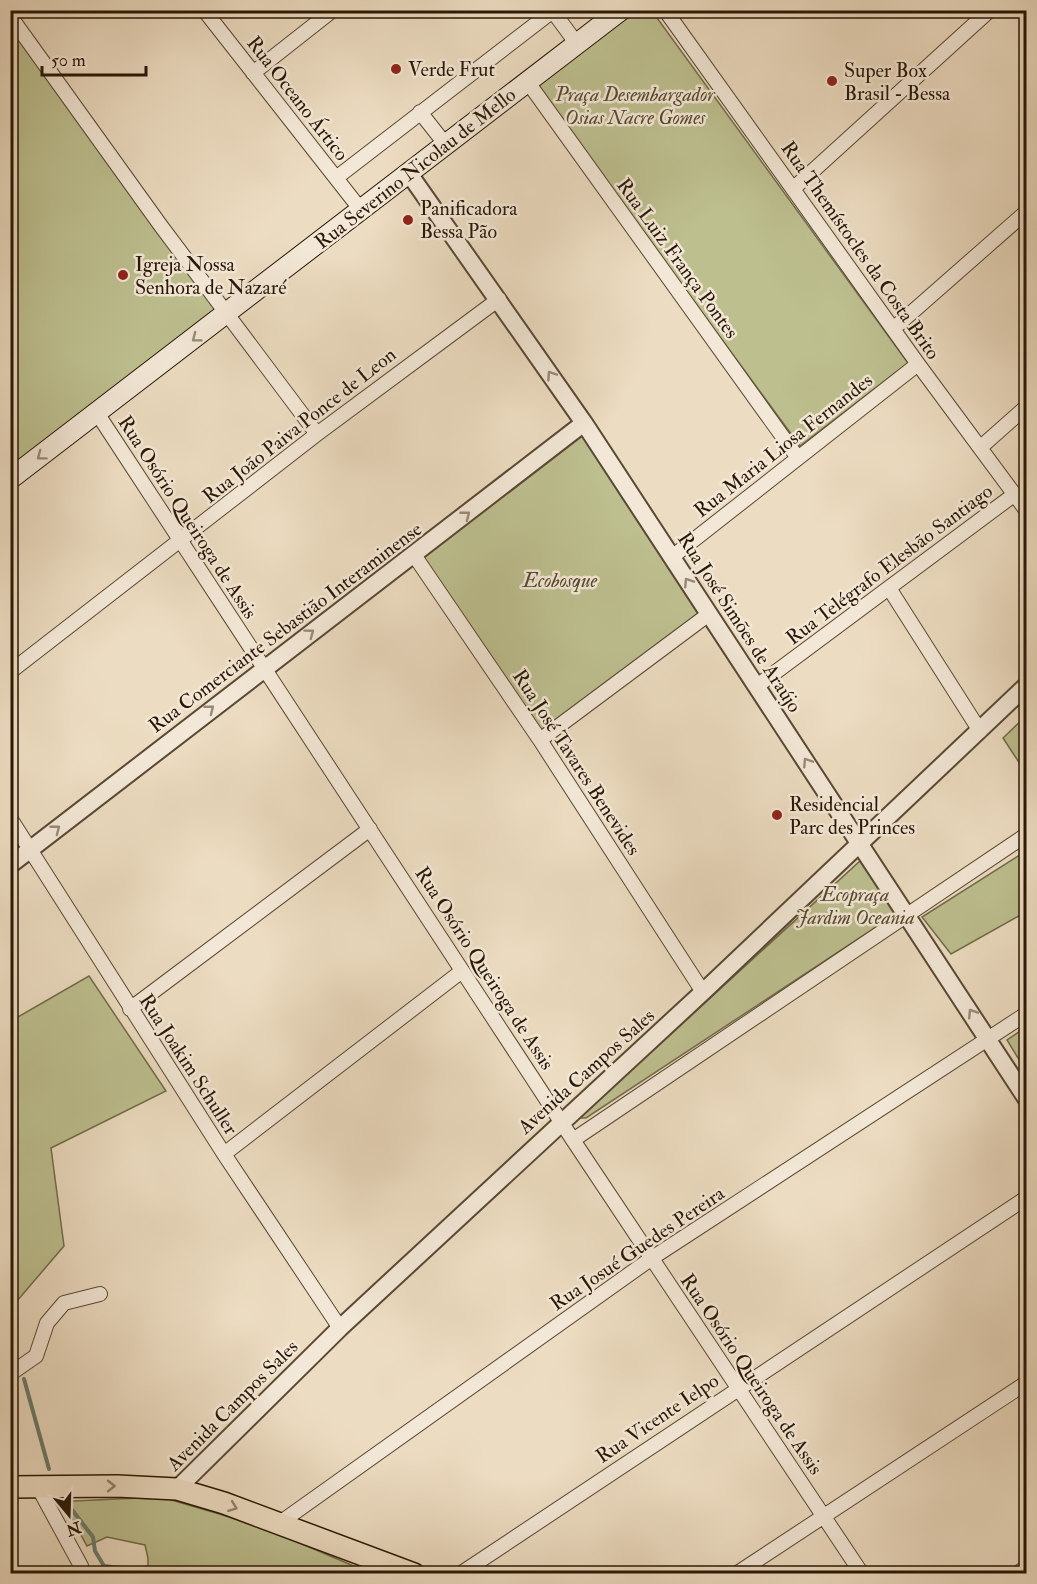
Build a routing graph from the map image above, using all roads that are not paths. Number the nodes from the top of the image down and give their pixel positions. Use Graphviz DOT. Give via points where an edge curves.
graph roads {
  1 [pos="204,10"];
  2 [pos="333,10"];
  3 [pos="621,10"];
  4 [pos="665,10"];
  5 [pos="990,10"];
  6 [pos="553,11"];
  7 [pos="10,16"];
  8 [pos="577,44"];
  9 [pos="253,73"];
  10 [pos="527,81"];
  11 [pos="420,112"];
  12 [pos="446,145"];
  13 [pos="410,175"];
  14 [pos="336,178"];
  15 [pos="794,188"];
  16 [pos="361,210"];
  17 [pos="1026,212"];
  18 [pos="499,299"];
  19 [pos="227,314"];
  20 [pos="893,329"];
  21 [pos="918,364"];
  22 [pos="1026,406"];
  23 [pos="97,413"];
  24 [pos="584,423"];
  25 [pos="317,434"];
  26 [pos="981,447"];
  27 [pos="798,458"];
  28 [pos="10,479"];
  29 [pos="1015,494"];
  30 [pos="1026,510"];
  31 [pos="182,541"];
  32 [pos="414,555"];
  33 [pos="672,557"];
  34 [pos="889,588"];
  35 [pos="709,614"];
  36 [pos="263,668"];
  37 [pos="10,672"];
  38 [pos="757,686"];
  39 [pos="1026,686"];
  40 [pos="980,731"];
  41 [pos="540,740"];
  42 [pos="10,818"];
  43 [pos="370,829"];
  44 [pos="1026,835"];
  45 [pos="861,844"];
  46 [pos="30,849"];
  47 [pos="10,865"];
  48 [pos="908,915"];
  49 [pos="462,971"];
  50 [pos="703,992"];
  51 [pos="130,1009"];
  52 [pos="1026,1014"];
  53 [pos="989,1039"];
  54 [pos="1026,1098"];
  55 [pos="561,1121"];
  56 [pos="573,1140"];
  57 [pos="224,1154"];
  58 [pos="1026,1198"];
  59 [pos="652,1258"];
  60 [pos="100,1294"];
  61 [pos="339,1328"];
  62 [pos="10,1374"];
  63 [pos="1026,1383"];
  64 [pos="738,1388"];
  65 [pos="10,1487"];
  66 [pos="38,1487"];
  67 [pos="177,1489"];
  68 [pos="824,1516"];
  69 [pos="278,1525"];
  70 [pos="1026,1567"];
  71 [pos="79,1574"];
  72 [pos="414,1574"];
  73 [pos="460,1574"];
  74 [pos="736,1574"];
  75 [pos="862,1574"];
  76 [pos="1017,1574"];
  1 -- 9 [label="street, Rua Oceano Ártico"];
  2 -- 9 [label="street"];
  3 -- 8 [label="main road, Rua Severino Nicolau de Mello"];
  4 -- 15 [label="street, Rua Themístocles da Costa Brito"];
  5 -- 15 [label="street"];
  6 -- 8 [label="street"];
  6 -- 11 [label="street"];
  7 -- 19 [label="street"];
  8 -- 10 [label="main road, Rua Severino Nicolau de Mello"];
  9 -- 14 [label="street, Rua Oceano Ártico"];
  10 -- 12 [label="main road, Rua Severino Nicolau de Mello"];
  10 -- 27 [label="street, Rua Luiz França Pontes"];
  11 -- 12 [label="street"];
  11 -- 14 [label="street"];
  12 -- 13 [label="main road, Rua Severino Nicolau de Mello"];
  13 -- 16 [label="main road, Rua Severino Nicolau de Mello"];
  13 -- 18 [label="street, Rua José Simões de Araújo"];
  14 -- 16 [label="street, Rua Oceano Ártico"];
  15 -- 20 [label="street, Rua Themístocles da Costa Brito"];
  16 -- 19 [label="main road, Rua Severino Nicolau de Mello"];
  17 -- 20 [label="street"];
  24 -- 18 [label="street, Rua José Simões de Araújo, one-way"];
  18 -- 25 [label="street, Rua João Paiva Ponce de Leon"];
  19 -- 23 [label="main road, Rua Severino Nicolau de Mello, one-way"];
  19 -- 25 [label="street"];
  20 -- 21 [label="street, Rua Themístocles da Costa Brito"];
  21 -- 26 [label="street, Rua Themístocles da Costa Brito"];
  21 -- 27 [label="street, Rua Maria Liosa Fernandes"];
  22 -- 26 [label="street"];
  23 -- 28 [label="main road, Rua Severino Nicolau de Mello, one-way"];
  23 -- 31 [label="street, Rua Osório Queiroga de Assis"];
  32 -- 24 [label="street, Rua Comerciante Sebastião Interaminense, one-way"];
  24 -- 33 [label="street, Rua José Simões de Araújo"];
  25 -- 31 [label="street, Rua João Paiva Ponce de Leon"];
  26 -- 29 [label="street, Rua Themístocles da Costa Brito"];
  27 -- 33 [label="street, Rua Maria Liosa Fernandes"];
  29 -- 30 [label="street, Rua Themístocles da Costa Brito"];
  29 -- 34 [label="street, Rua Telégrafo Elesbão Santiago"];
  31 -- 36 [label="street, Rua Osório Queiroga de Assis"];
  31 -- 37 [label="street, Rua João Paiva Ponce de Leon"];
  36 -- 32 [label="street, Rua Comerciante Sebastião Interaminense, one-way"];
  32 -- 41 [label="street, Rua José Tavares Benevides"];
  35 -- 33 [label="street, Rua José Simões de Araújo, one-way"];
  34 -- 38 [label="street, Rua Telégrafo Elesbão Santiago"];
  34 -- 40 [label="street"];
  35 -- 38 [label="street, Rua José Simões de Araújo"];
  35 -- 41 [label="street"];
  36 -- 43 [label="street, Rua Osório Queiroga de Assis"];
  46 -- 36 [label="street, Rua Comerciante Sebastião Interaminense, one-way"];
  45 -- 38 [label="street, Rua José Simões de Araújo, one-way"];
  39 -- 40 [label="street, Avenida Campos Sales"];
  40 -- 45 [label="street, Avenida Campos Sales"];
  41 -- 50 [label="street, Rua José Tavares Benevides"];
  42 -- 46 [label="street, Rua Joakim Schuller"];
  43 -- 49 [label="street, Rua Osório Queiroga de Assis"];
  43 -- 51 [label="street"];
  44 -- 48 [label="street"];
  45 -- 48 [label="street, Rua José Simões de Araújo"];
  45 -- 50 [label="street, Avenida Campos Sales"];
  46 -- 47 [label="street, Rua Comerciante Sebastião Interaminense"];
  46 -- 51 [label="street, Rua Joakim Schuller"];
  53 -- 48 [label="street, Rua José Simões de Araújo, one-way"];
  48 -- 56 [label="street"];
  49 -- 55 [label="street, Rua Osório Queiroga de Assis"];
  49 -- 57 [label="street"];
  50 -- 55 [label="street, Avenida Campos Sales"];
  51 -- 57 [label="street, Rua Joakim Schuller"];
  52 -- 53 [label="street, Rua Josué Guedes Pereira"];
  53 -- 54 [label="street, Rua José Simões de Araújo"];
  53 -- 59 [label="street, Rua Josué Guedes Pereira"];
  55 -- 56 [label="street, Rua Osório Queiroga de Assis"];
  55 -- 61 [label="street, Avenida Campos Sales"];
  56 -- 59 [label="street, Rua Osório Queiroga de Assis"];
  57 -- 61 [label="street, Rua Joakim Schuller"];
  58 -- 64 [label="street, Rua Vicente Ielpo"];
  59 -- 64 [label="street, Rua Osório Queiroga de Assis"];
  59 -- 69 [label="street, Rua Josué Guedes Pereira"];
  60 -- 62 [label="street" via="64,1303 47,1323 36,1356"];
  61 -- 67 [label="street, Avenida Campos Sales"];
  63 -- 68 [label="street"];
  64 -- 68 [label="street, Rua Osório Queiroga de Assis"];
  64 -- 73 [label="street, Rua Vicente Ielpo"];
  65 -- 66 [label="main road"];
  66 -- 67 [label="main road, one-way"];
  66 -- 71 [label="street" via="81,1566"];
  67 -- 69 [label="main road, one-way"];
  68 -- 74 [label="street"];
  68 -- 75 [label="street, Rua Osório Queiroga de Assis"];
  69 -- 72 [label="main road"];
  70 -- 76 [label="street"];
}
